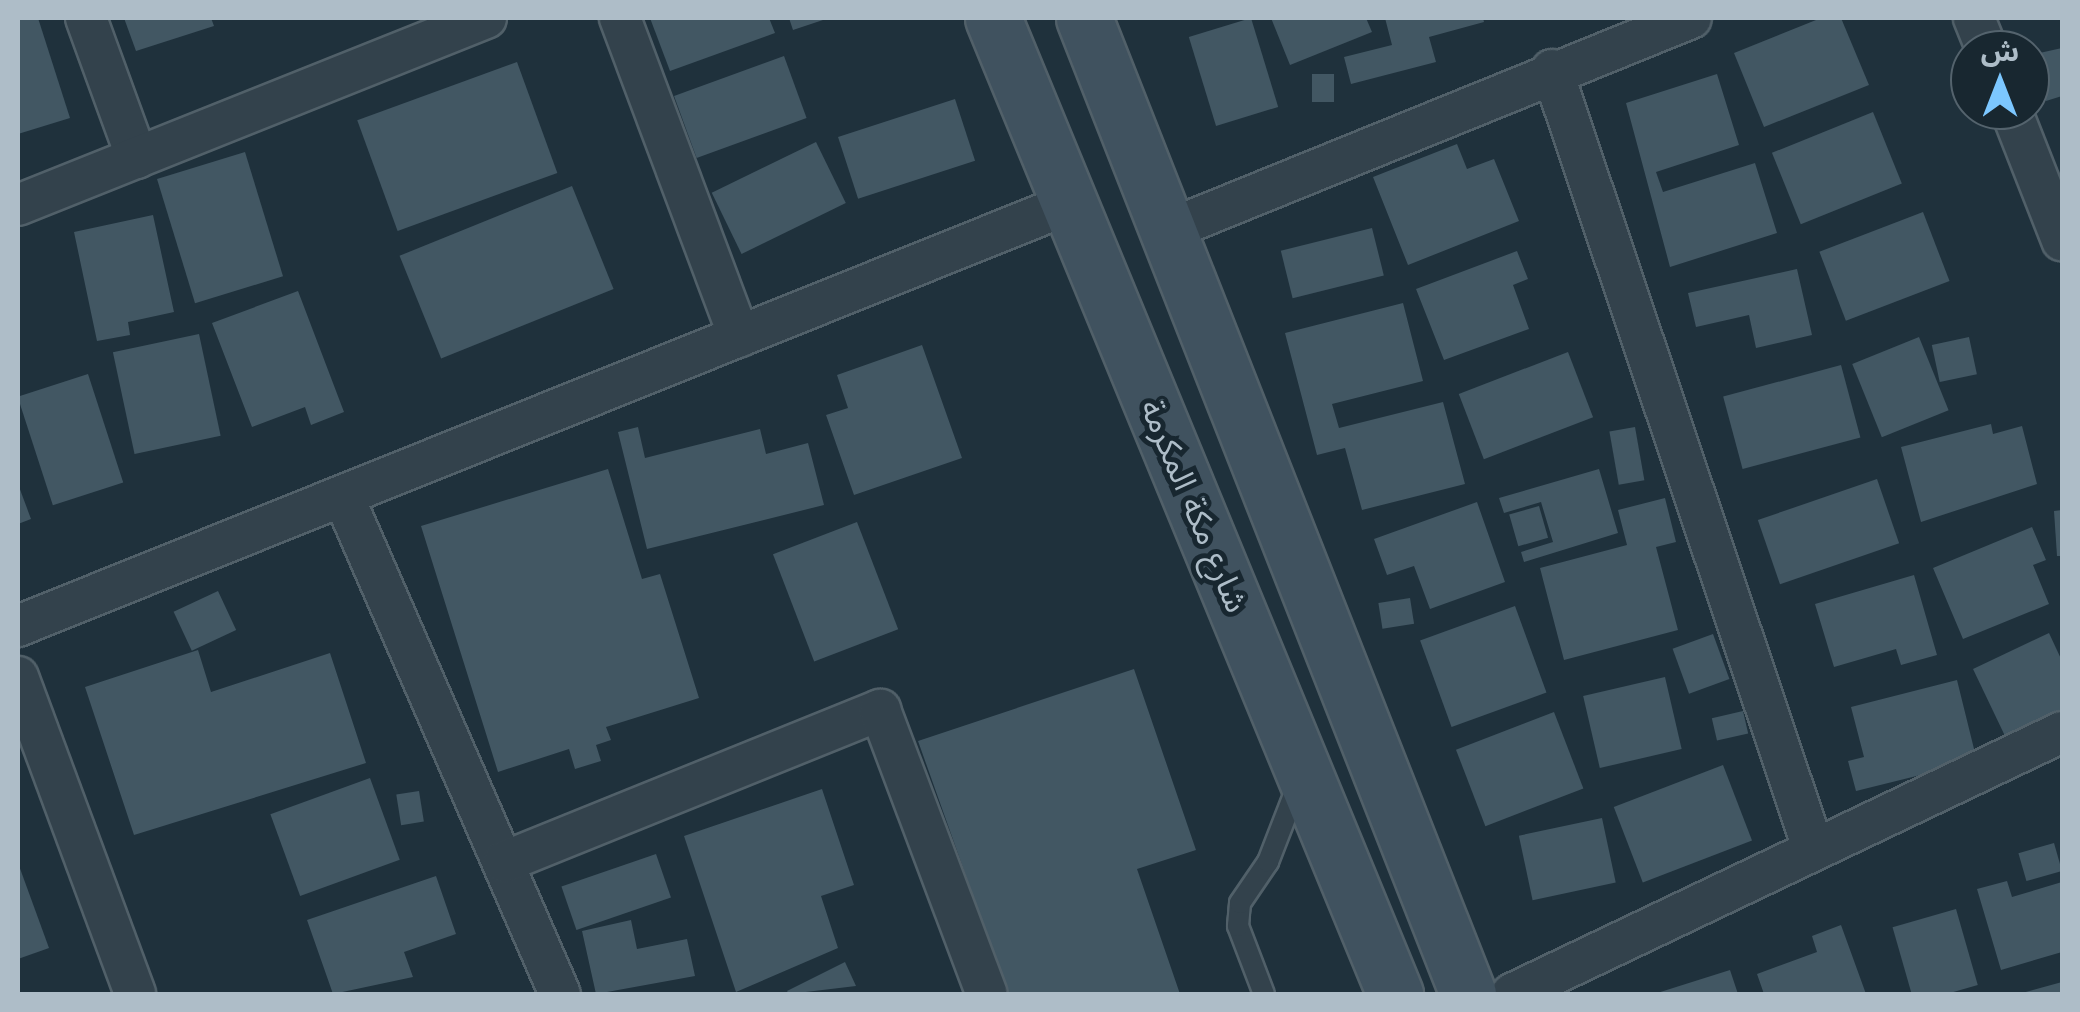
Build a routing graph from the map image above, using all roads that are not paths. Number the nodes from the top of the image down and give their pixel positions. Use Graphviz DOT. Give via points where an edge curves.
graph roads {
  1 [pos="86,18"];
  2 [pos="486,18"];
  3 [pos="620,18"];
  4 [pos="993,18"];
  5 [pos="1084,18"];
  6 [pos="1691,18"];
  7 [pos="1552,70"];
  8 [pos="2019,130"];
  9 [pos="137,158"];
  10 [pos="1066,204"];
  11 [pos="18,205"];
  12 [pos="1170,229"];
  13 [pos="2062,240"];
  14 [pos="739,336"];
  15 [pos="342,496"];
  16 [pos="18,626"];
  17 [pos="18,677"];
  18 [pos="2062,732"];
  19 [pos="1305,766"];
  20 [pos="1812,846"];
  21 [pos="504,862"];
  22 [pos="134,994"];
  23 [pos="560,994"];
  24 [pos="987,994"];
  25 [pos="1264,994"];
  26 [pos="1394,994"];
  27 [pos="1468,994"];
  28 [pos="1512,994"];
  1 -- 9 [label="street"];
  2 -- 9 [label="street"];
  3 -- 14 [label="street"];
  4 -- 10 [label="main road, شارع مكة المكرمة"];
  5 -- 12 [label="main road"];
  6 -- 7 [label="street"];
  7 -- 12 [label="street"];
  7 -- 20 [label="street"];
  8 -- 13 [label="street"];
  9 -- 11 [label="street"];
  10 -- 14 [label="street"];
  10 -- 19 [label="main road, شارع مكة المكرمة"];
  12 -- 27 [label="main road"];
  14 -- 15 [label="street"];
  15 -- 16 [label="street"];
  15 -- 21 [label="street"];
  17 -- 22 [label="street"];
  18 -- 20 [label="street"];
  19 -- 25 [label="lane" via="1268,862 1240,903 1238,926"];
  19 -- 26 [label="main road, شارع مكة المكرمة"];
  20 -- 28 [label="street"];
  21 -- 23 [label="street"];
  21 -- 24 [label="street" via="880,710"];
}
